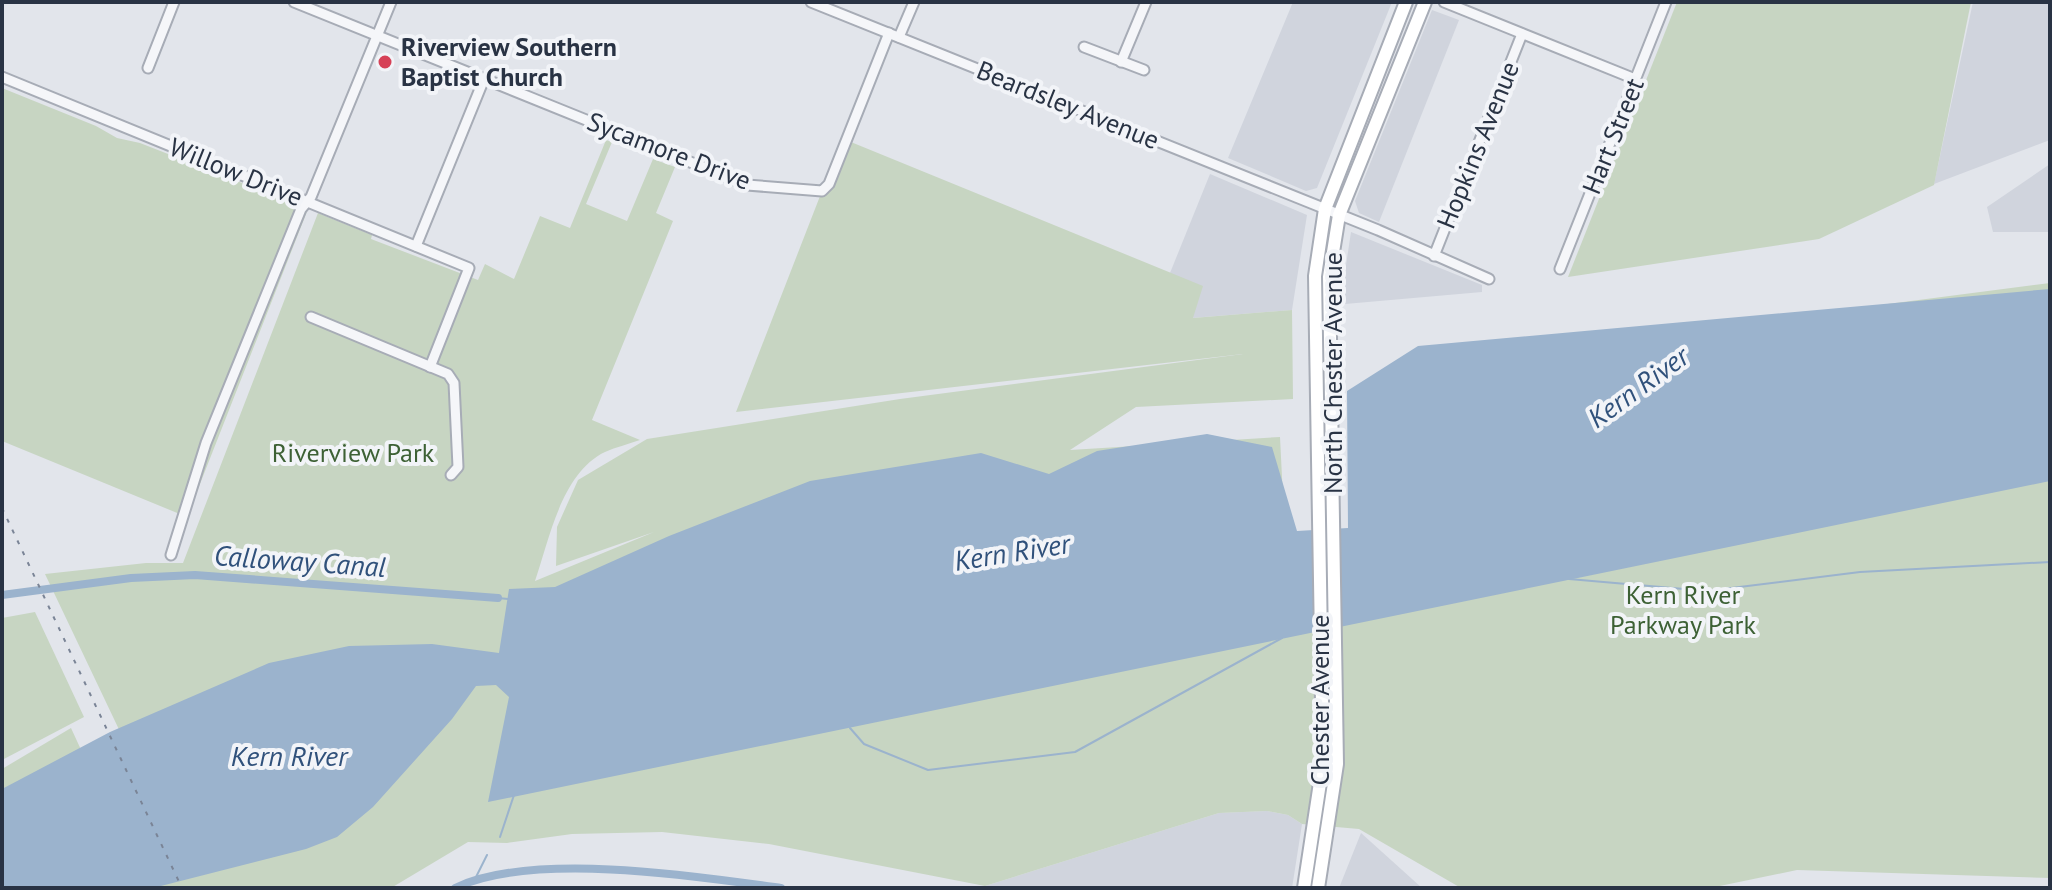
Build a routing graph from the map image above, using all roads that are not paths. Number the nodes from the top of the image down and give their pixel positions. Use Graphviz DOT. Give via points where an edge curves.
graph roads {
  1 [pos="174,2"];
  2 [pos="294,2"];
  3 [pos="391,2"];
  4 [pos="811,2"];
  5 [pos="914,2"];
  6 [pos="1146,2"];
  7 [pos="1406,2"];
  8 [pos="1414,2"];
  9 [pos="1425,2"];
  10 [pos="1444,2"];
  11 [pos="1666,2"];
  12 [pos="1413,33"];
  13 [pos="1522,34"];
  14 [pos="894,35"];
  15 [pos="378,36"];
  16 [pos="1084,47"];
  17 [pos="1121,62"];
  18 [pos="148,68"];
  19 [pos="1144,70"];
  20 [pos="2,77"];
  21 [pos="484,79"];
  22 [pos="1635,79"];
  23 [pos="307,202"];
  24 [pos="1325,209"];
  25 [pos="1339,215"];
  26 [pos="416,246"];
  27 [pos="1434,256"];
  28 [pos="1560,269"];
  29 [pos="1489,279"];
  30 [pos="311,317"];
  31 [pos="430,367"];
  32 [pos="451,475"];
  33 [pos="1318,512"];
  34 [pos="1333,522"];
  35 [pos="171,555"];
  36 [pos="1304,888"];
  37 [pos="1318,888"];
  1 -- 18 [label="street"];
  2 -- 15 [label="street, Sycamore Drive"];
  3 -- 15 [label="street"];
  4 -- 14 [label="street, Beardsley Avenue"];
  5 -- 14 [label="street"];
  6 -- 17 [label="street"];
  7 -- 24 [label="main road, North Chester Avenue"];
  8 -- 12 [label="main road"];
  9 -- 12 [label="main road, North Chester Avenue"];
  10 -- 13 [label="street"];
  11 -- 22 [label="street, Hart Street"];
  12 -- 25 [label="main road, North Chester Avenue"];
  13 -- 22 [label="street"];
  13 -- 27 [label="street, Hopkins Avenue"];
  14 -- 21 [label="street, Sycamore Drive" via="822,191 747,185"];
  14 -- 24 [label="street, Beardsley Avenue"];
  15 -- 21 [label="street, Sycamore Drive"];
  15 -- 23 [label="street"];
  16 -- 17 [label="street"];
  17 -- 19 [label="street"];
  20 -- 23 [label="street, Willow Drive"];
  21 -- 26 [label="street"];
  22 -- 28 [label="street, Hart Street"];
  23 -- 26 [label="street, Willow Drive"];
  23 -- 35 [label="street" via="206,443"];
  24 -- 25 [label="street, Beardsley Avenue"];
  24 -- 33 [label="main road, North Chester Avenue" via="1315,302"];
  25 -- 27 [label="street, Beardsley Avenue"];
  25 -- 34 [label="main road, North Chester Avenue" via="1329,277"];
  26 -- 31 [label="street, Willow Drive" via="469,268"];
  27 -- 29 [label="street, Beardsley Avenue"];
  30 -- 31 [label="street"];
  31 -- 32 [label="street" via="448,374 454,383 458,467"];
  33 -- 36 [label="main road, Chester Avenue" via="1321,789"];
  34 -- 37 [label="main road, Chester Avenue" via="1336,777"];
}
